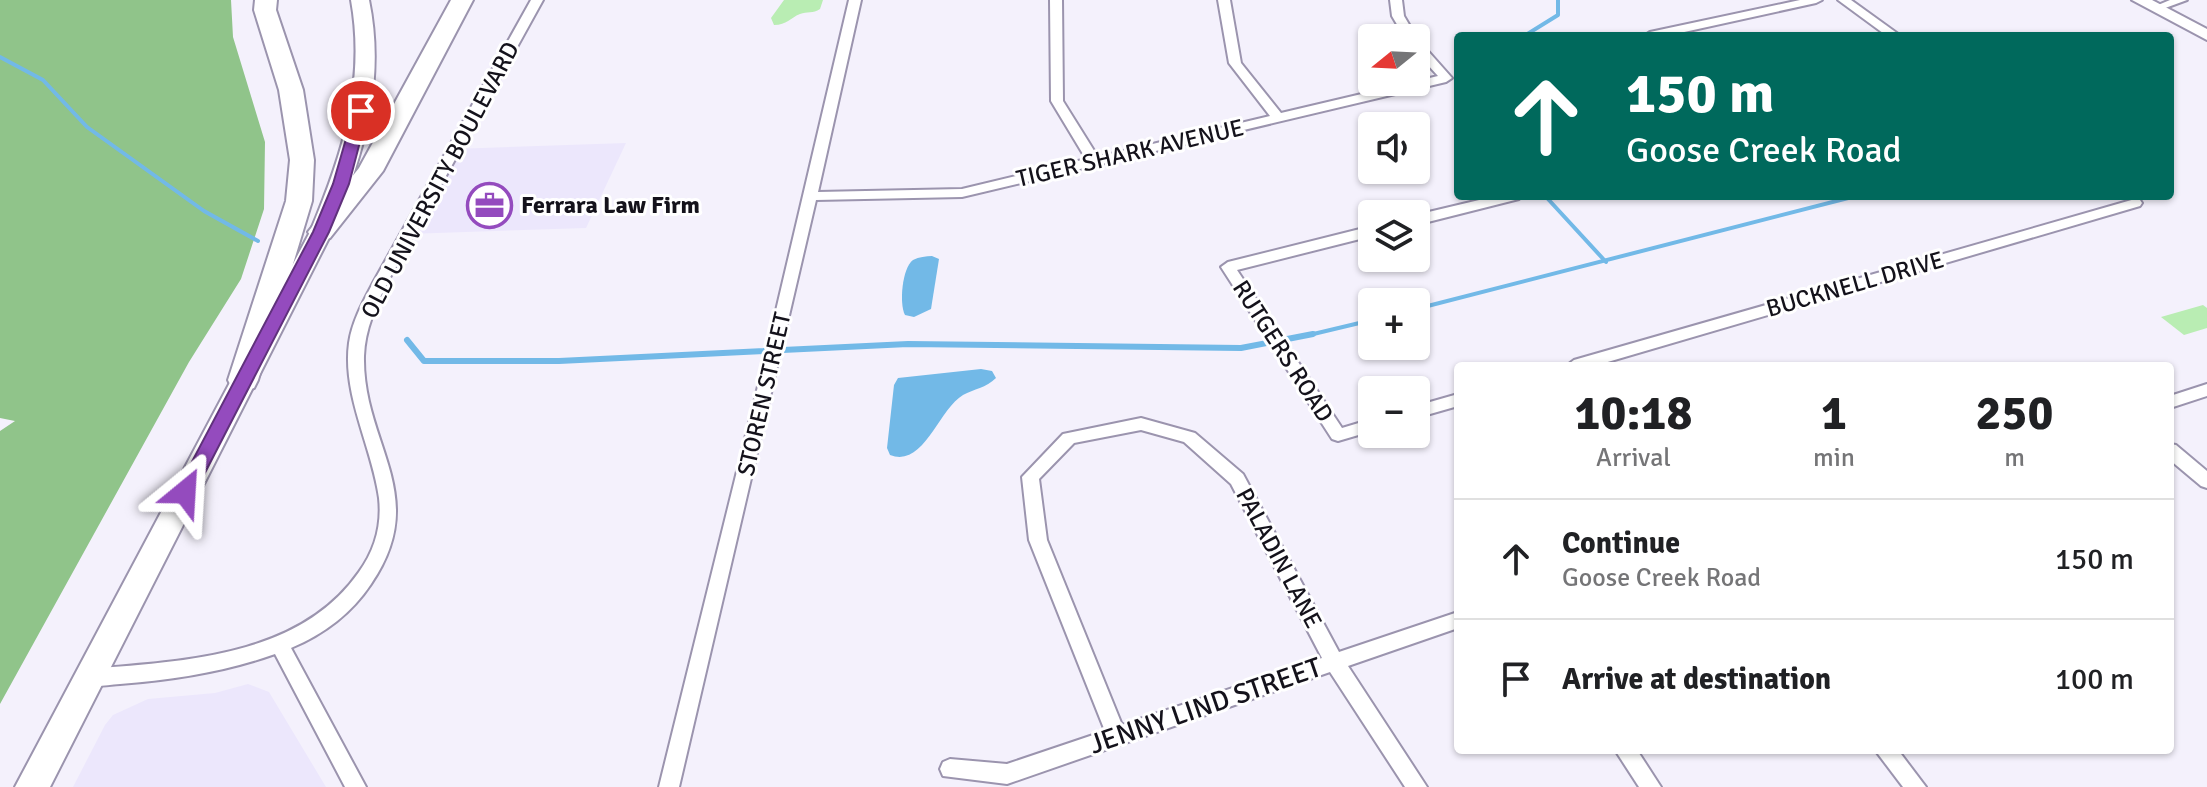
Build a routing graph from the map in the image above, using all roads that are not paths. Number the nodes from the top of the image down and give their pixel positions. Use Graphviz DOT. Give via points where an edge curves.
graph roads {
  1 [pos="266,0"];
  2 [pos="360,0"];
  3 [pos="462,0"];
  4 [pos="537,0"];
  5 [pos="855,0"];
  6 [pos="1056,0"];
  7 [pos="1224,0"];
  8 [pos="1396,0"];
  9 [pos="1816,0"];
  10 [pos="1844,0"];
  11 [pos="2140,0"];
  12 [pos="2181,0"];
  13 [pos="2157,8"];
  14 [pos="1403,24"];
  15 [pos="1668,32"];
  16 [pos="1889,32"];
  17 [pos="2207,35"];
  18 [pos="1430,60"];
  19 [pos="1430,82"];
  20 [pos="1370,96"];
  21 [pos="1278,118"];
  22 [pos="1093,160"];
  23 [pos="811,196"];
  24 [pos="1498,200"];
  25 [pos="2130,200"];
  26 [pos="1430,217"];
  27 [pos="321,232"];
  28 [pos="1358,234"];
  29 [pos="1587,362"];
  30 [pos="243,380"];
  31 [pos="2207,390"];
  32 [pos="1454,401"];
  33 [pos="2174,401"];
  34 [pos="1430,408"];
  35 [pos="1358,429"];
  36 [pos="2174,453"];
  37 [pos="2207,481"];
  38 [pos="1454,621"];
  39 [pos="279,644"];
  40 [pos="1334,662"];
  41 [pos="89,678"];
  42 [pos="1116,735"];
  43 [pos="1628,754"];
  44 [pos="1888,754"];
  45 [pos="950,769"];
  46 [pos="32,787"];
  47 [pos="356,787"];
  48 [pos="669,787"];
  49 [pos="1417,787"];
  50 [pos="1651,787"];
  51 [pos="1916,787"];
  1 -- 30 [label="highway" via="294,102 302,160 299,201"];
  2 -- 27 [label="main road" via="365,87 341,184"];
  3 -- 27 [label="highway" via="370,171"];
  4 -- 39 [label="street, OLD UNIVERSITY BOULEVARD" via="377,289 357,342 360,384 388,496 387,540 364,586 333,616"];
  5 -- 23 [label="street, STOREN STREET"];
  6 -- 22 [label="street" via="1057,101"];
  7 -- 21 [label="street" via="1235,63"];
  8 -- 14 [label="street"];
  9 -- 15 [label="street"];
  10 -- 16 [label="street"];
  11 -- 13 [label="street"];
  12 -- 13 [label="street"];
  13 -- 17 [label="street"];
  18 -- 19 [label="street, TIGER SHARK AVENUE" via="1446,78"];
  20 -- 21 [label="street, TIGER SHARK AVENUE"];
  21 -- 22 [label="street, TIGER SHARK AVENUE"];
  22 -- 23 [label="street, TIGER SHARK AVENUE" via="962,193"];
  23 -- 48 [label="street, STOREN STREET"];
  24 -- 26 [label="street"];
  25 -- 29 [label="street, BUCKNELL DRIVE"];
  27 -- 30 [label="main road"];
  28 -- 35 [label="street, RUTGERS ROAD" via="1228,267 1338,435"];
  30 -- 41 [label="main road"];
  31 -- 33 [label="street"];
  32 -- 34 [label="street"];
  36 -- 37 [label="street"];
  38 -- 40 [label="street, JENNY LIND STREET"];
  39 -- 41 [label="street, OLD UNIVERSITY BOULEVARD" via="181,671"];
  39 -- 47 [label="street"];
  40 -- 42 [label="street, JENNY LIND STREET"];
  40 -- 42 [label="street, PALADIN LANE" via="1237,479 1189,437 1141,424 1069,438 1030,477 1038,540"];
  40 -- 49 [label="street, PALADIN LANE"];
  41 -- 46 [label="main road"];
  42 -- 45 [label="street, JENNY LIND STREET" via="1007,774"];
  43 -- 50 [label="street"];
  44 -- 51 [label="street"];
}
